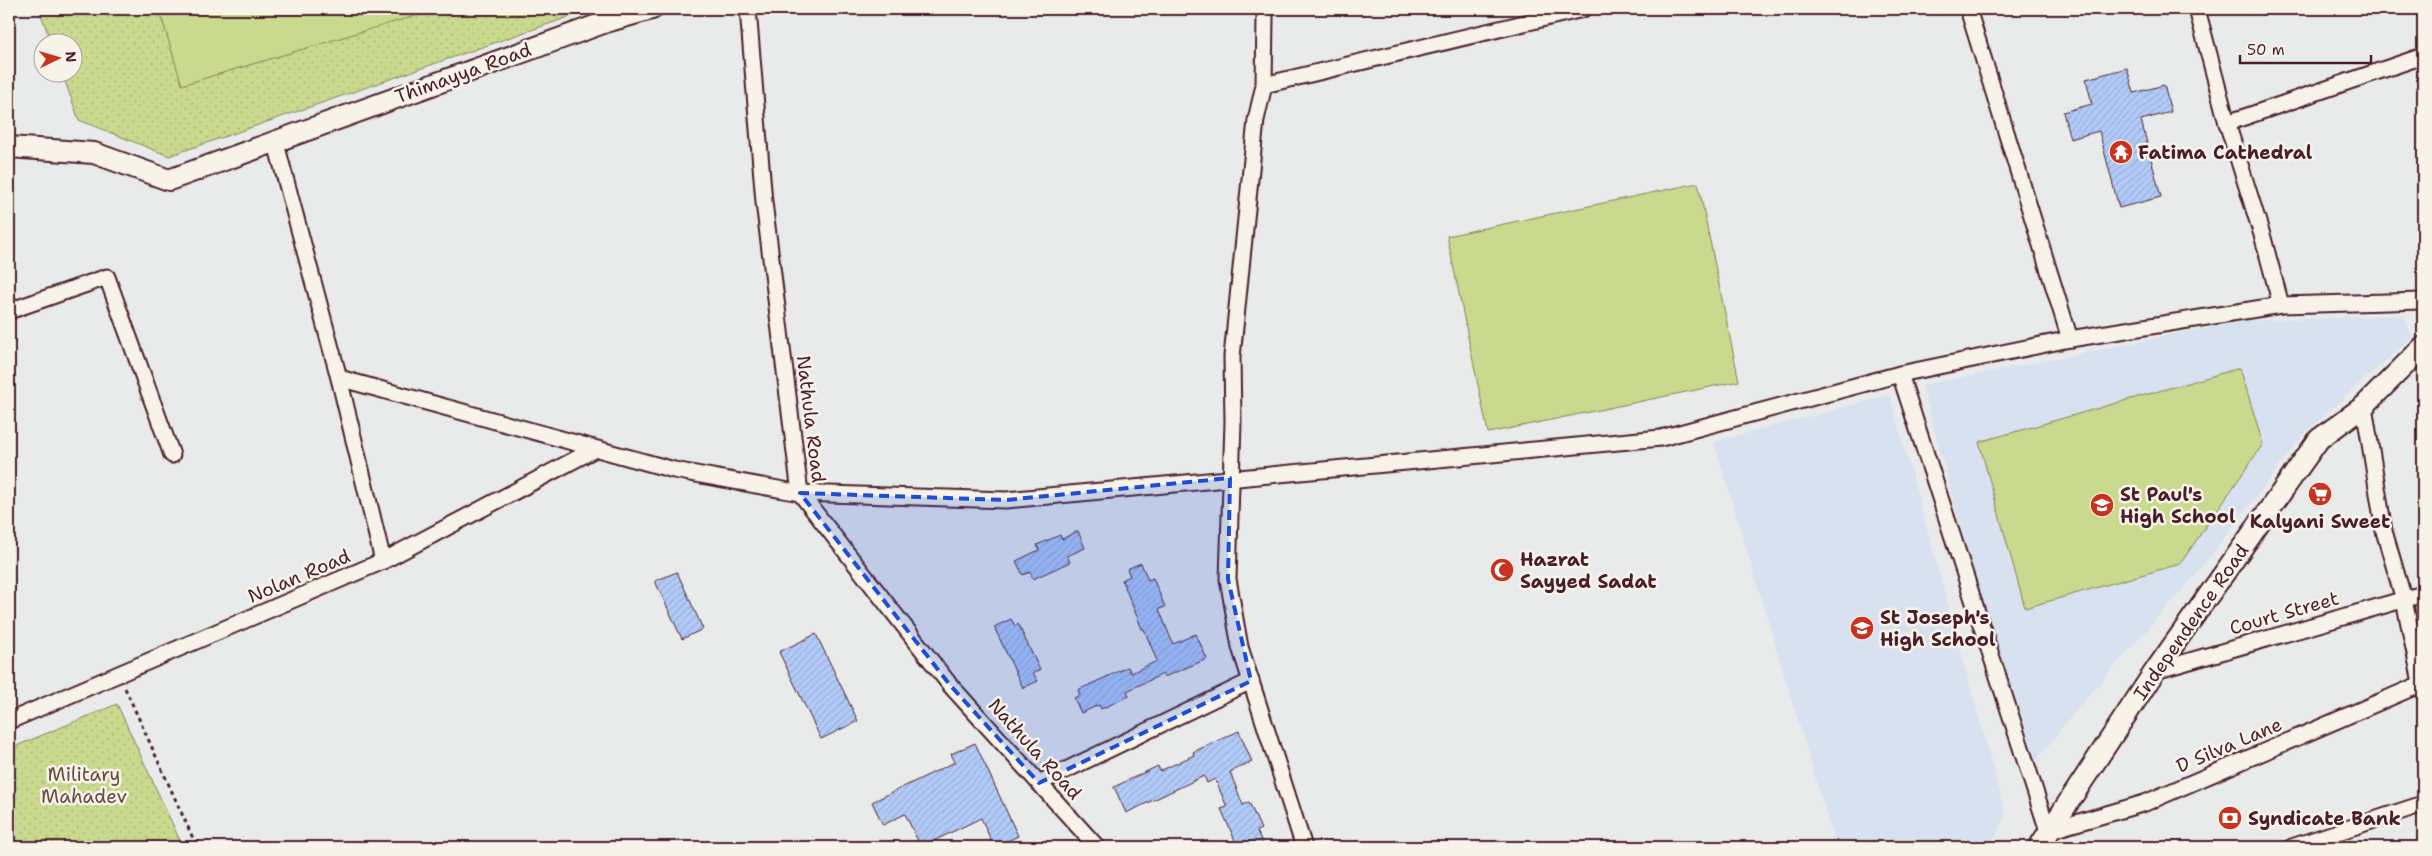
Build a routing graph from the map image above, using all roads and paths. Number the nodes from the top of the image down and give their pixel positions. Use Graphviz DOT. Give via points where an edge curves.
graph roads {
  1 [pos="652,9"];
  2 [pos="748,9"];
  3 [pos="1262,9"];
  4 [pos="1583,9"];
  5 [pos="1968,9"];
  6 [pos="2197,9"];
  7 [pos="604,16"];
  8 [pos="2423,56"];
  9 [pos="1264,85"];
  10 [pos="2227,123"];
  11 [pos="275,140"];
  12 [pos="9,147"];
  13 [pos="2423,301"];
  14 [pos="2281,304"];
  15 [pos="9,311"];
  16 [pos="2070,339"];
  17 [pos="2423,347"];
  18 [pos="1900,374"];
  19 [pos="339,378"];
  20 [pos="2364,406"];
  21 [pos="595,449"];
  22 [pos="172,455"];
  23 [pos="1230,478"];
  24 [pos="800,493"];
  25 [pos="383,561"];
  26 [pos="2423,594"];
  27 [pos="2404,600"];
  28 [pos="2155,671"];
  29 [pos="118,674"];
  30 [pos="1251,681"];
  31 [pos="2422,689"];
  32 [pos="9,721"];
  33 [pos="1039,783"];
  34 [pos="2423,804"];
  35 [pos="2044,839"];
  36 [pos="198,847"];
  37 [pos="1097,847"];
  38 [pos="1304,847"];
  39 [pos="2292,847"];
  1 -- 7 [label="street, Thimayya Road"];
  2 -- 24 [label="street, Nathula Road" via="764,202"];
  3 -- 9 [label="street"];
  4 -- 9 [label="street"];
  5 -- 16 [label="street"];
  6 -- 10 [label="street"];
  7 -- 11 [label="street, Thimayya Road"];
  8 -- 10 [label="street"];
  9 -- 23 [label="street" via="1256,120 1232,357"];
  10 -- 14 [label="street"];
  11 -- 12 [label="street, Thimayya Road" via="169,180 94,153"];
  11 -- 19 [label="street"];
  13 -- 14 [label="street"];
  14 -- 16 [label="street"];
  15 -- 22 [label="street" via="107,277"];
  16 -- 18 [label="street"];
  17 -- 20 [label="street, Independence Road"];
  18 -- 23 [label="street" via="1661,438"];
  18 -- 35 [label="street"];
  19 -- 21 [label="street"];
  19 -- 25 [label="street"];
  20 -- 27 [label="street" via="2384,531"];
  20 -- 28 [label="street, Independence Road" via="2319,440"];
  21 -- 24 [label="street" via="674,470"];
  21 -- 25 [label="street, Nolan Road"];
  23 -- 24 [label="street" via="1006,500"];
  23 -- 30 [label="street" via="1228,579 1240,647"];
  24 -- 33 [label="street, Nathula Road" via="950,685"];
  25 -- 29 [label="street, Nolan Road"];
  26 -- 27 [label="street, Court Street"];
  27 -- 28 [label="street, Court Street"];
  27 -- 31 [label="street"];
  28 -- 35 [label="street, Independence Road"];
  29 -- 32 [label="street, Nolan Road"];
  29 -- 36 [label="path"];
  30 -- 33 [label="street"];
  30 -- 38 [label="street"];
  31 -- 35 [label="street, D Silva Lane" via="2146,803"];
  33 -- 37 [label="street, Nathula Road"];
  34 -- 39 [label="street"];
}
